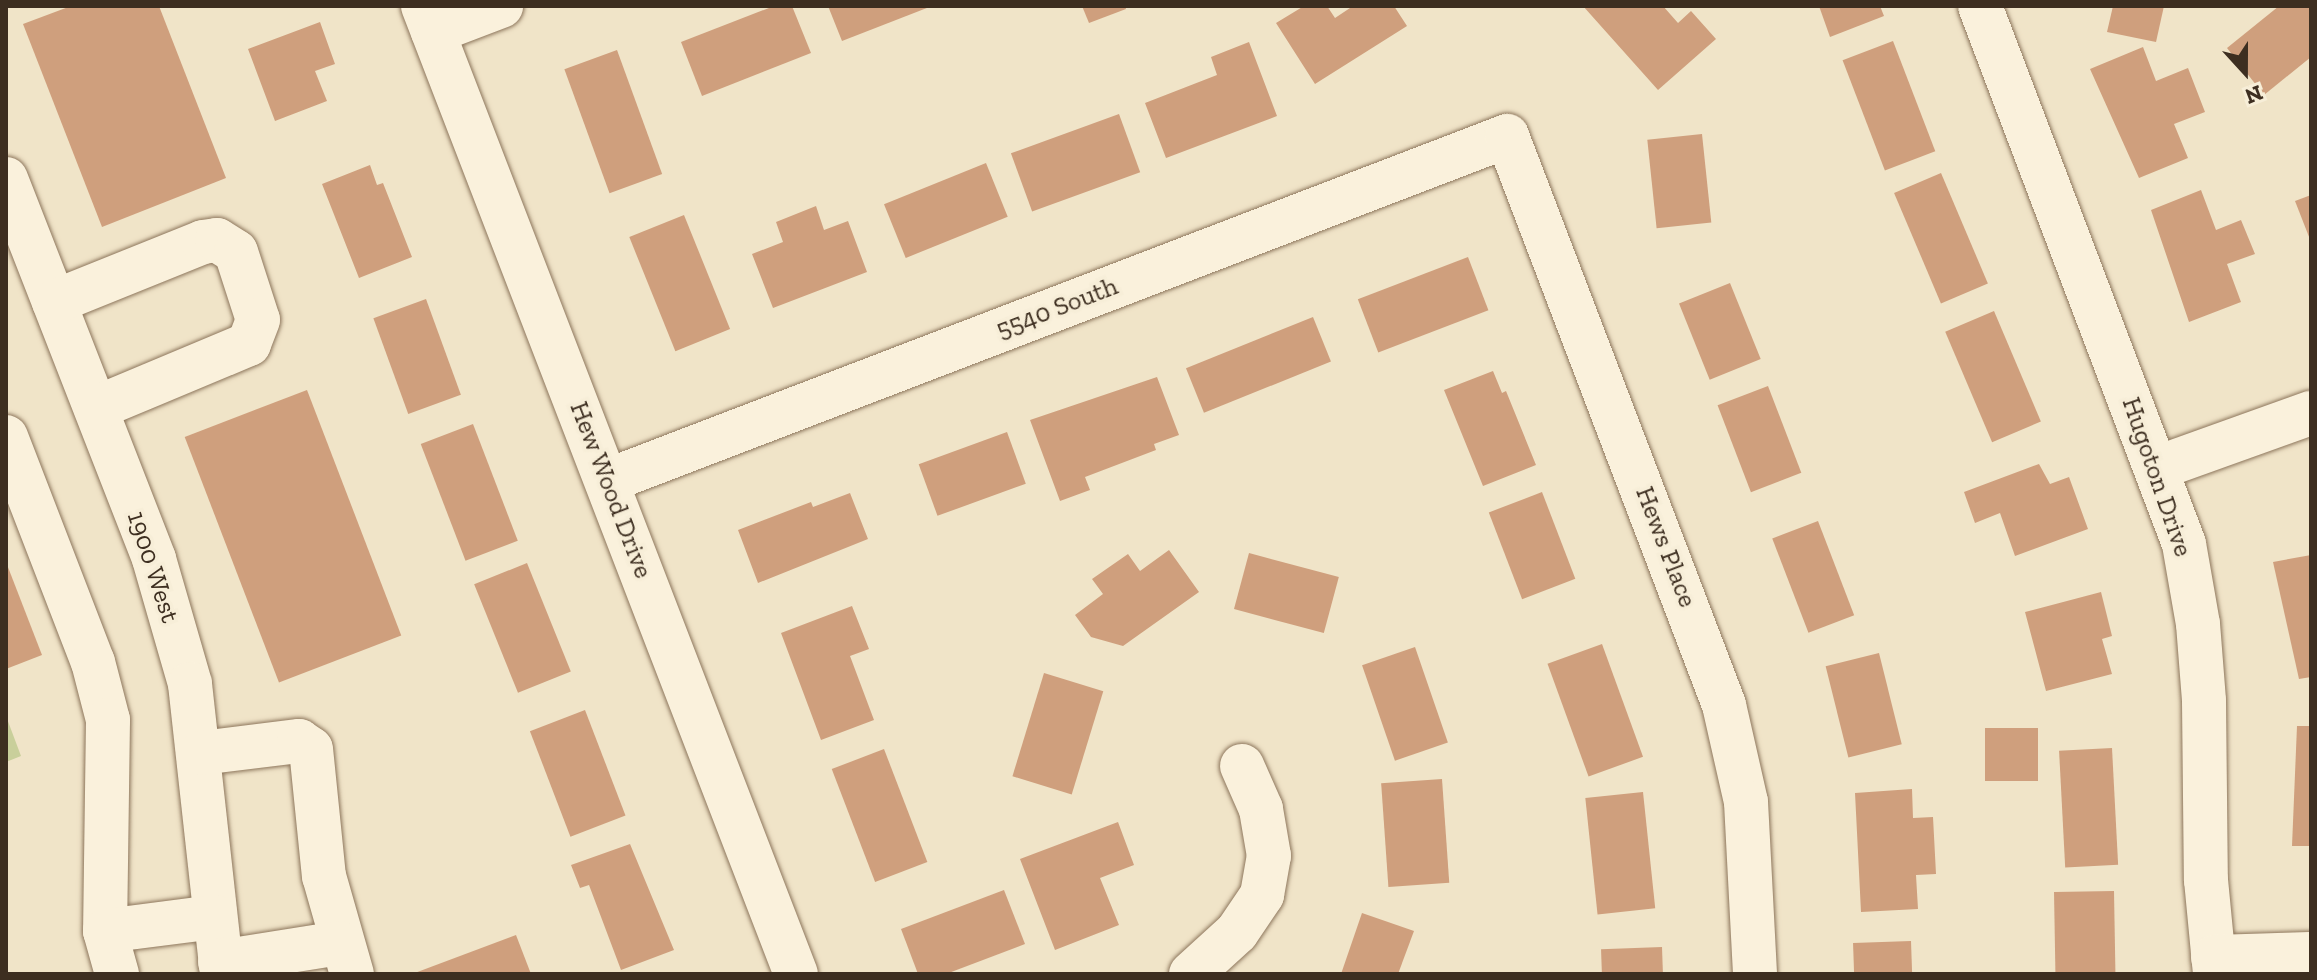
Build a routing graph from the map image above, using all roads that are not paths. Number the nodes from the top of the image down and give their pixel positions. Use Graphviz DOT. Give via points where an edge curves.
graph roads {
  1 [pos="501,6"];
  2 [pos="1980,6"];
  3 [pos="428,19"];
  4 [pos="1507,136"];
  5 [pos="6,179"];
  6 [pos="54,302"];
  7 [pos="96,408"];
  8 [pos="2311,413"];
  9 [pos="6,437"];
  10 [pos="2157,468"];
  11 [pos="607,481"];
  12 [pos="201,753"];
  13 [pos="1242,766"];
  14 [pos="215,917"];
  15 [pos="105,931"];
  16 [pos="2311,954"];
  17 [pos="346,958"];
  18 [pos="2214,966"];
  19 [pos="221,968"];
  20 [pos="117,974"];
  21 [pos="796,974"];
  22 [pos="1191,974"];
  23 [pos="1755,974"];
  1 -- 3 [label="street"];
  2 -- 10 [label="street, Hugoton Drive"];
  3 -- 11 [label="street, Hew Wood Drive"];
  4 -- 11 [label="street, 5540 South"];
  4 -- 23 [label="street, Hews Place" via="1724,705 1746,802"];
  5 -- 6 [label="street, 1900 West"];
  6 -- 7 [label="street, 1900 West"];
  6 -- 7 [label="street" via="203,242 217,240 236,252 258,320 249,344"];
  7 -- 12 [label="street, 1900 West" via="154,559 190,684"];
  8 -- 10 [label="street"];
  9 -- 15 [label="street" via="93,662 108,720"];
  10 -- 18 [label="street, Hugoton Drive" via="2184,544 2198,624"];
  11 -- 21 [label="street, Hew Wood Drive"];
  12 -- 14 [label="street, 1900 West"];
  12 -- 17 [label="street" via="299,741 311,749 324,876"];
  13 -- 22 [label="street" via="1261,809 1269,856 1262,895 1237,932"];
  14 -- 15 [label="street"];
  14 -- 19 [label="street, 1900 West"];
  15 -- 20 [label="street"];
  16 -- 18 [label="street"];
  17 -- 19 [label="street"];
}
